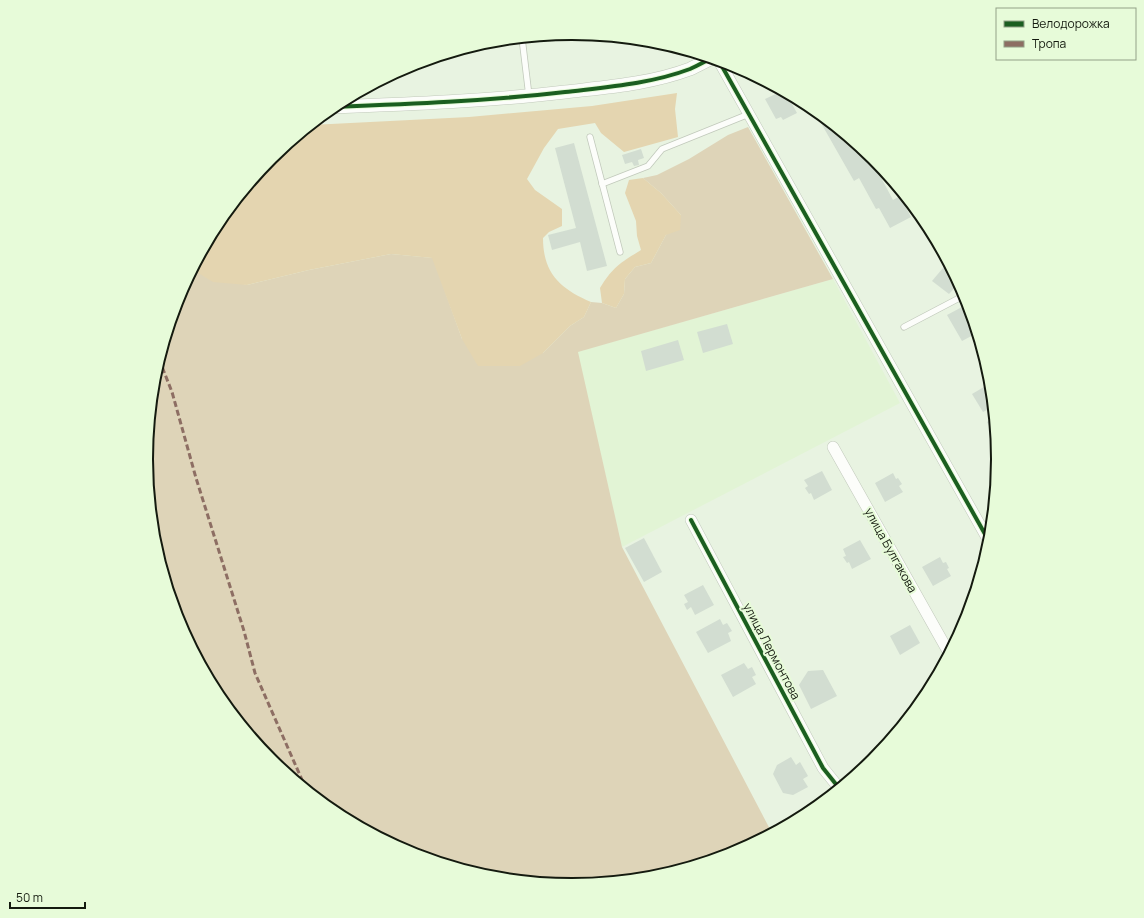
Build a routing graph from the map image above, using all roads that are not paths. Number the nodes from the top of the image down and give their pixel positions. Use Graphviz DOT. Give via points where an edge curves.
graph roads {
  1 [pos="523,43"];
  2 [pos="705,61"];
  3 [pos="723,68"];
  4 [pos="529,96"];
  5 [pos="346,106"];
  6 [pos="749,114"];
  7 [pos="590,137"];
  8 [pos="602,184"];
  9 [pos="620,252"];
  10 [pos="959,298"];
  11 [pos="904,327"];
  12 [pos="833,447"];
  13 [pos="691,520"];
  14 [pos="984,533"];
  15 [pos="946,648"];
  16 [pos="836,784"];
  1 -- 4 [label="lane"];
  2 -- 4 [label="street" via="690,69 657,78"];
  3 -- 6 [label="street"];
  4 -- 5 [label="street"];
  6 -- 8 [label="lane" via="662,149 648,166"];
  6 -- 14 [label="street"];
  7 -- 8 [label="lane"];
  8 -- 9 [label="lane"];
  10 -- 11 [label="lane"];
  12 -- 15 [label="street, улица Булгакова"];
  13 -- 16 [label="street, улица Лермонтова" via="823,768"];
}
